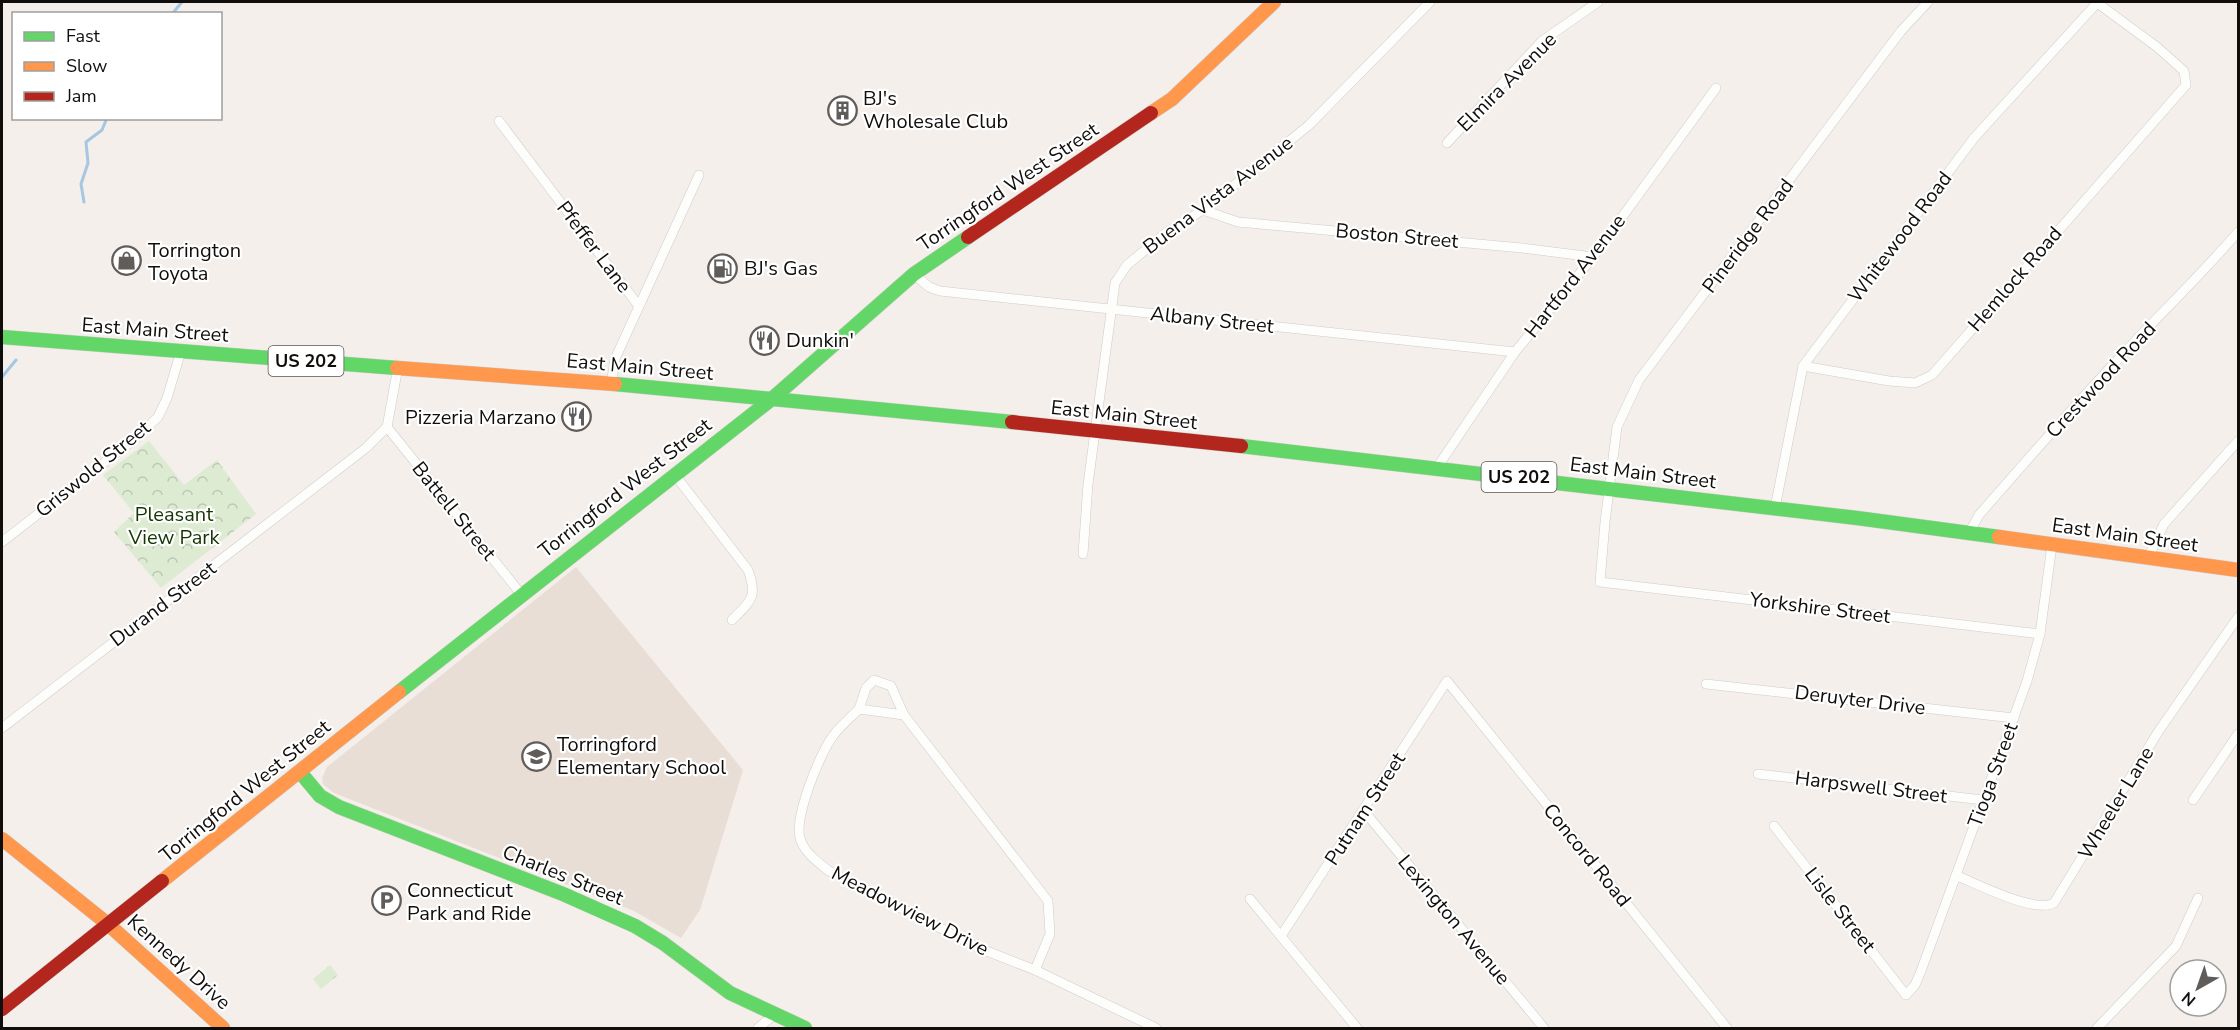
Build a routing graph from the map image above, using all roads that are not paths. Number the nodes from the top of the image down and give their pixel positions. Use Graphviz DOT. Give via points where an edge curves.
graph roads {
  1 [pos="1274,2"];
  2 [pos="1430,2"];
  3 [pos="1598,2"];
  4 [pos="1929,2"];
  5 [pos="2097,2"];
  6 [pos="1716,88"];
  7 [pos="499,122"];
  8 [pos="1447,143"];
  9 [pos="699,175"];
  10 [pos="1203,210"];
  11 [pos="2238,232"];
  12 [pos="1593,257"];
  13 [pos="914,274"];
  14 [pos="638,305"];
  15 [pos="1113,309"];
  16 [pos="2,337"];
  17 [pos="181,351"];
  18 [pos="1515,352"];
  19 [pos="1803,366"];
  20 [pos="398,367"];
  21 [pos="611,385"];
  22 [pos="773,398"];
  23 [pos="387,427"];
  24 [pos="1095,432"];
  25 [pos="2238,441"];
  26 [pos="1438,466"];
  27 [pos="675,475"];
  28 [pos="1608,490"];
  29 [pos="1775,508"];
  30 [pos="1969,533"];
  31 [pos="2,542"];
  32 [pos="2052,545"];
  33 [pos="1083,554"];
  34 [pos="2148,558"];
  35 [pos="2238,570"];
  36 [pos="521,594"];
  37 [pos="2238,617"];
  38 [pos="732,620"];
  39 [pos="2040,634"];
  40 [pos="1447,681"];
  41 [pos="1706,684"];
  42 [pos="859,709"];
  43 [pos="904,715"];
  44 [pos="2014,718"];
  45 [pos="2,728"];
  46 [pos="2238,734"];
  47 [pos="300,772"];
  48 [pos="1758,774"];
  49 [pos="1983,800"];
  50 [pos="2193,800"];
  51 [pos="1364,811"];
  52 [pos="1774,826"];
  53 [pos="2,839"];
  54 [pos="1957,876"];
  55 [pos="2198,898"];
  56 [pos="1250,899"];
  57 [pos="109,925"];
  58 [pos="1281,936"];
  59 [pos="1035,970"];
  60 [pos="1906,995"];
  61 [pos="2,1009"];
  62 [pos="774,1015"];
  63 [pos="223,1029"];
  64 [pos="758,1029"];
  65 [pos="805,1029"];
  66 [pos="1156,1029"];
  67 [pos="1357,1029"];
  68 [pos="1544,1029"];
  69 [pos="1727,1029"];
  70 [pos="2097,1029"];
  1 -- 13 [label="main road, Torringford West Street" via="1172,99"];
  2 -- 10 [label="street, Buena Vista Avenue" via="1308,126"];
  3 -- 8 [label="street, Elmira Avenue" via="1542,40"];
  4 -- 28 [label="street, Pineridge Road" via="1901,31 1639,380 1617,427"];
  5 -- 19 [label="street, Whitewood Road" via="1974,138"];
  5 -- 19 [label="street, Hemlock Road" via="2184,71 2186,85 1932,375 1915,383"];
  6 -- 12 [label="street, Hartford Avenue"];
  7 -- 14 [label="street, Pfeffer Lane"];
  9 -- 14 [label="street"];
  10 -- 12 [label="street, Boston Street" via="1238,222"];
  10 -- 15 [label="street, Buena Vista Avenue" via="1167,232 1127,265 1115,284"];
  11 -- 30 [label="street, Crestwood Road" via="2063,419 1979,514"];
  12 -- 18 [label="street, Hartford Avenue"];
  13 -- 15 [label="street, Albany Street" via="940,291"];
  13 -- 22 [label="main road, Torringford West Street"];
  14 -- 21 [label="street, Pfeffer Lane" via="615,358"];
  15 -- 18 [label="street, Albany Street"];
  15 -- 24 [label="street, Buena Vista Avenue"];
  16 -- 17 [label="main road, East Main Street / US 202"];
  17 -- 20 [label="main road, East Main Street / US 202"];
  17 -- 31 [label="street, Griswold Street" via="158,417"];
  18 -- 26 [label="street, Hartford Avenue"];
  19 -- 29 [label="street, Whitewood Road"];
  20 -- 21 [label="main road, East Main Street / US 202"];
  20 -- 23 [label="street"];
  21 -- 22 [label="main road, East Main Street / US 202"];
  22 -- 24 [label="main road, East Main Street / US 202"];
  22 -- 27 [label="main road, Torringford West Street"];
  23 -- 36 [label="street, Battell Street"];
  23 -- 45 [label="street, Durand Street" via="366,448"];
  24 -- 26 [label="main road, East Main Street / US 202"];
  24 -- 33 [label="street, Buena Vista Avenue"];
  25 -- 34 [label="street" via="2164,524"];
  26 -- 28 [label="main road, East Main Street / US 202"];
  27 -- 36 [label="main road, Torringford West Street"];
  27 -- 38 [label="street" via="748,570 754,585 752,601"];
  28 -- 29 [label="main road, East Main Street / US 202"];
  28 -- 39 [label="street, Yorkshire Street" via="1600,582"];
  29 -- 30 [label="main road, East Main Street / US 202"];
  30 -- 32 [label="main road, East Main Street / US 202"];
  32 -- 34 [label="main road, East Main Street / US 202"];
  32 -- 39 [label="street, Tioga Street"];
  34 -- 35 [label="main road, East Main Street / US 202"];
  36 -- 47 [label="main road, Torringford West Street"];
  37 -- 54 [label="street, Wheeler Lane" via="2158,732 2054,903 2034,906"];
  39 -- 44 [label="street, Tioga Street"];
  40 -- 51 [label="street, Putnam Street"];
  40 -- 69 [label="street, Concord Road"];
  41 -- 44 [label="street, Deruyter Drive"];
  42 -- 43 [label="street"];
  42 -- 43 [label="street, Meadowview Drive" via="866,688 874,680 891,686"];
  42 -- 59 [label="street, Meadowview Drive" via="833,735 818,761 800,821 800,840 829,871 979,948"];
  43 -- 59 [label="street, Meadowview Drive" via="1048,900 1050,934"];
  44 -- 49 [label="street, Tioga Street"];
  46 -- 50 [label="street"];
  47 -- 57 [label="main road, Torringford West Street"];
  47 -- 62 [label="main road, Charles Street" via="320,796 339,807 635,926 730,993"];
  48 -- 49 [label="street, Harpswell Street"];
  49 -- 54 [label="street, Tioga Street"];
  51 -- 58 [label="street, Putnam Street"];
  51 -- 68 [label="street, Lexington Avenue"];
  52 -- 60 [label="street, Lisle Street"];
  53 -- 57 [label="main road, Kennedy Drive"];
  54 -- 60 [label="street, Tioga Street" via="1921,971"];
  55 -- 70 [label="street" via="2176,946"];
  56 -- 58 [label="street"];
  57 -- 61 [label="main road, Torringford West Street"];
  57 -- 63 [label="main road, Kennedy Drive"];
  58 -- 67 [label="street"];
  59 -- 66 [label="street, Meadowview Drive"];
  62 -- 64 [label="street"];
  62 -- 65 [label="main road, Charles Street"];
}
